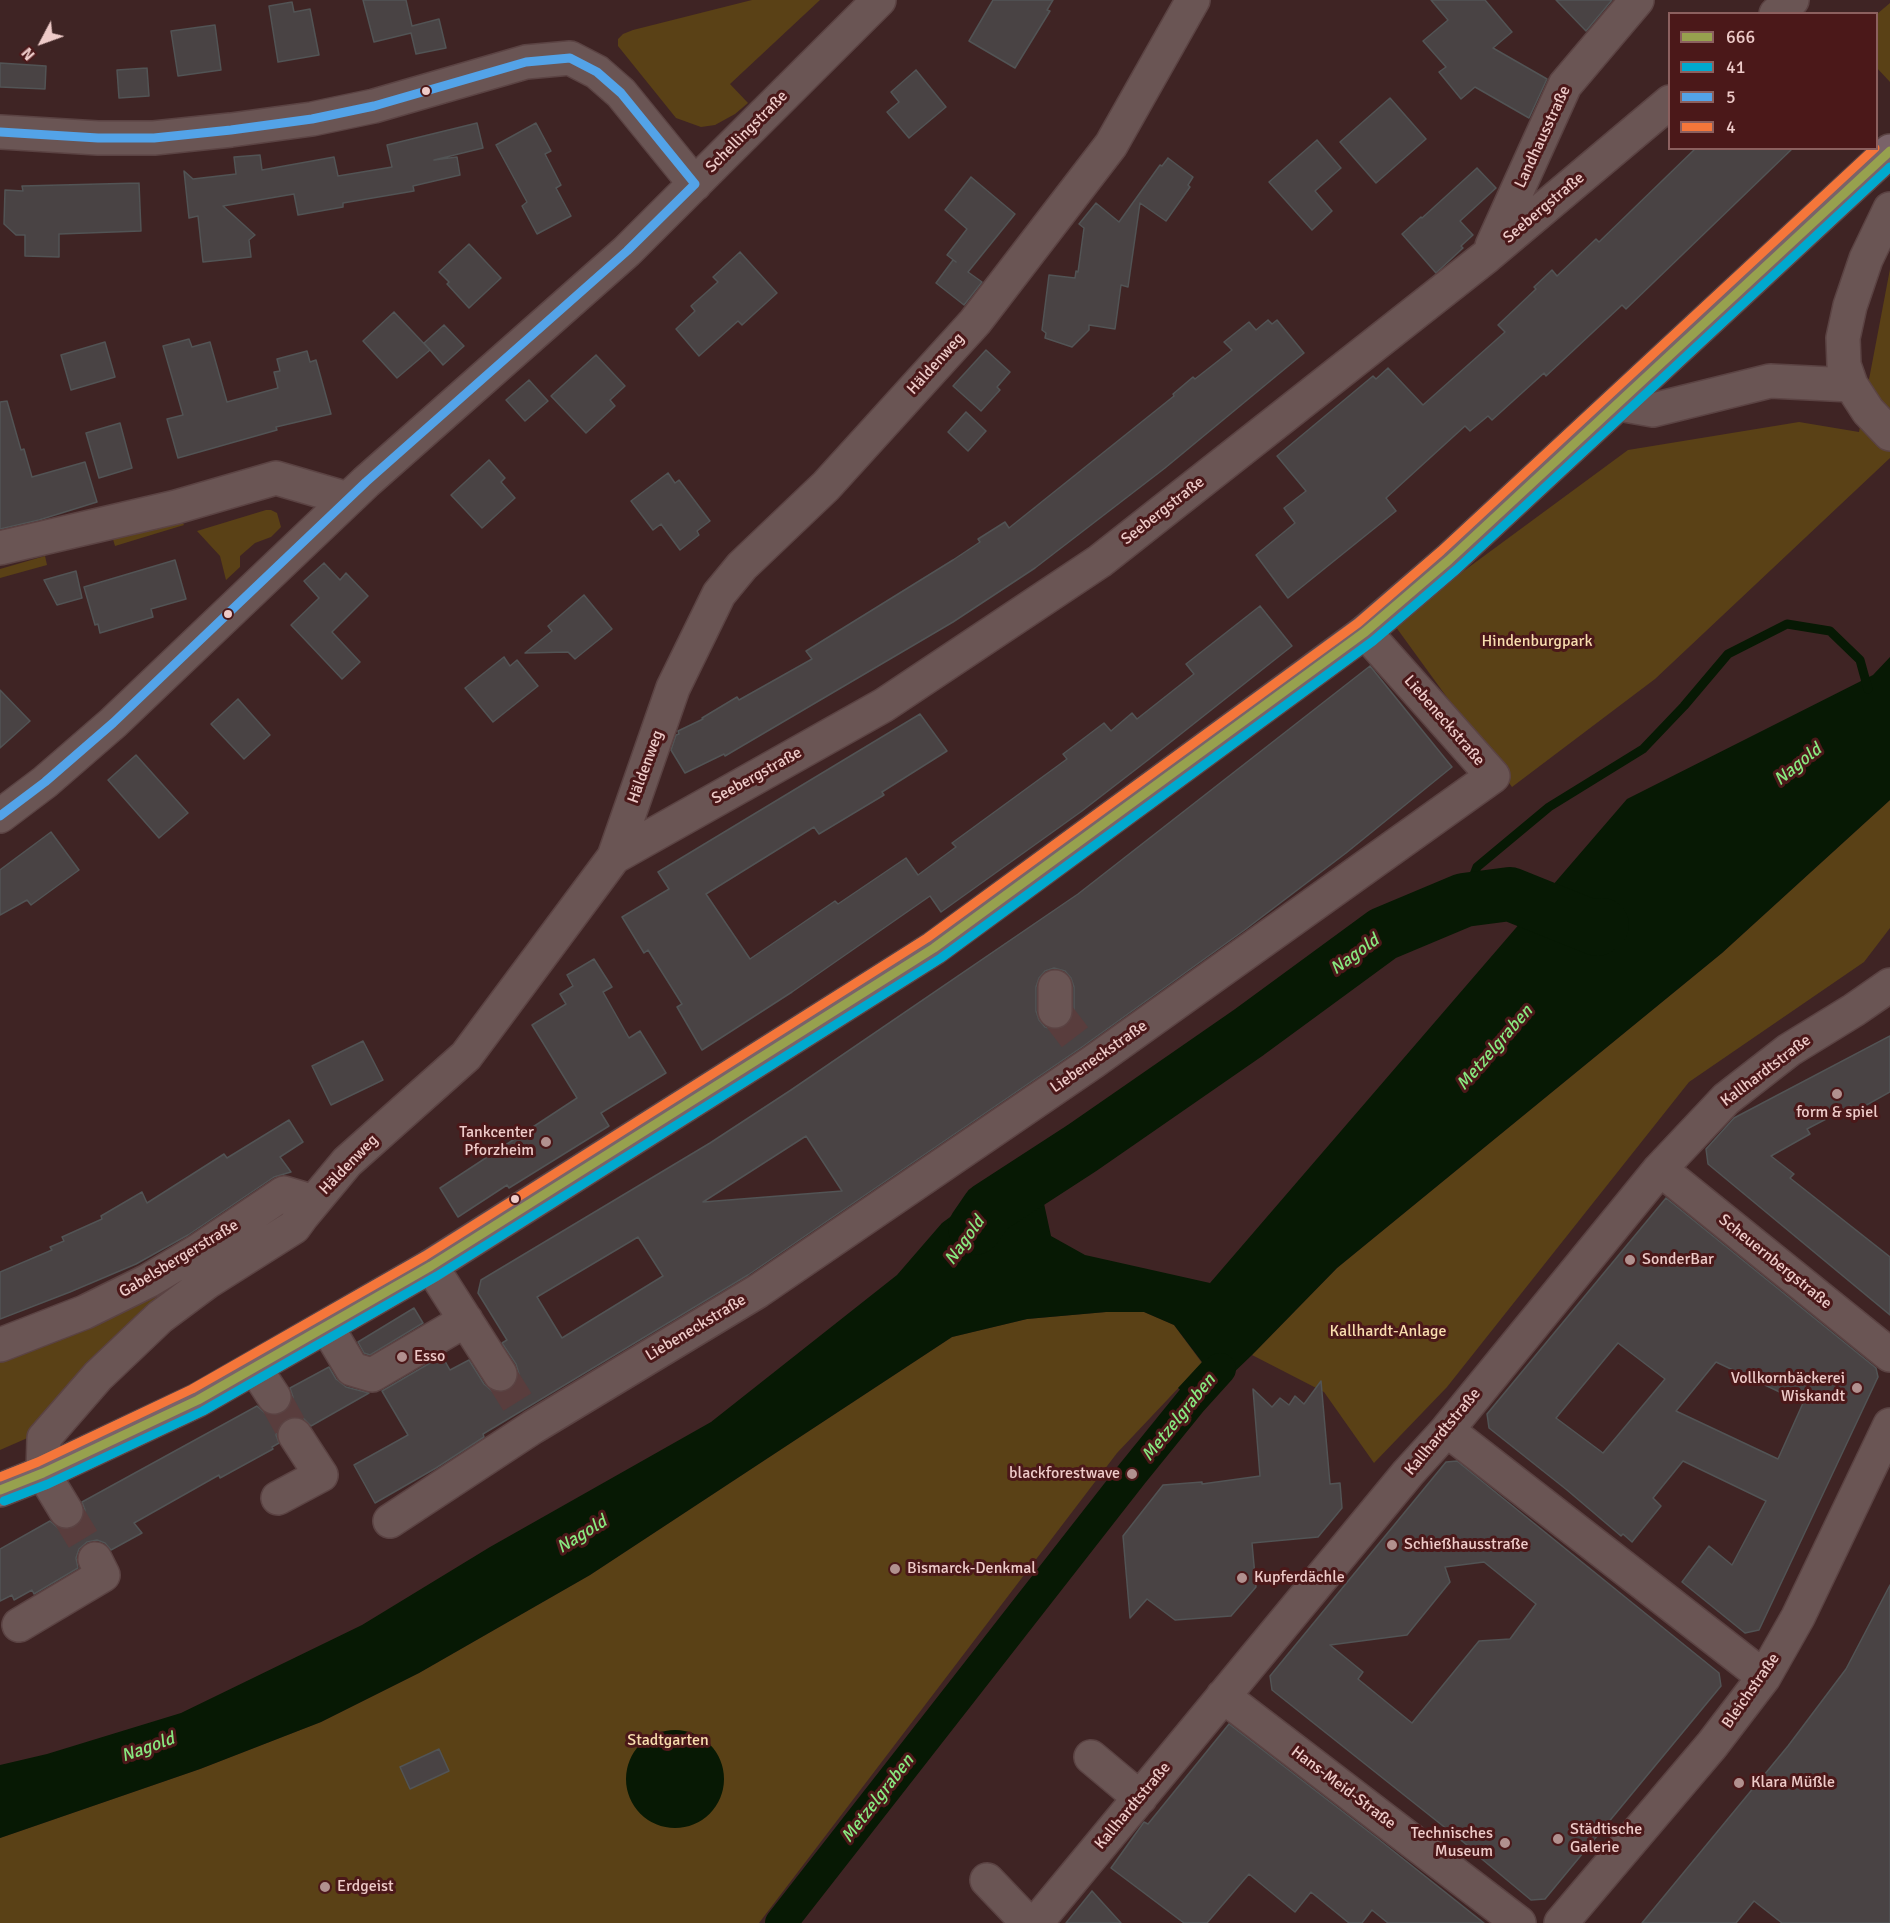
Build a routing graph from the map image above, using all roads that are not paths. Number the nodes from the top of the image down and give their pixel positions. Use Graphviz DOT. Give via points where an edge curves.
graph roads {
  1 [pos="879,0"];
  2 [pos="1193,0"];
  3 [pos="1637,0"];
  4 [pos="1792,0"];
  5 [pos="1778,12"];
  6 [pos="1668,104"];
  7 [pos="0,132"];
  8 [pos="1890,151"];
  9 [pos="695,184"];
  10 [pos="1890,209"];
  11 [pos="1487,256"];
  12 [pos="1619,404"];
  13 [pos="1870,410"];
  14 [pos="348,500"];
  15 [pos="0,548"];
  16 [pos="1365,632"];
  17 [pos="0,816"];
  18 [pos="614,857"];
  19 [pos="1890,985"];
  20 [pos="1660,1169"];
  21 [pos="302,1216"];
  22 [pos="432,1266"];
  23 [pos="466,1320"];
  24 [pos="327,1327"];
  25 [pos="0,1345"];
  26 [pos="1890,1355"];
  27 [pos="255,1368"];
  28 [pos="500,1374"];
  29 [pos="274,1397"];
  30 [pos="1890,1425"];
  31 [pos="1446,1430"];
  32 [pos="295,1435"];
  33 [pos="43,1473"];
  34 [pos="0,1490"];
  35 [pos="278,1498"];
  36 [pos="66,1511"];
  37 [pos="390,1521"];
  38 [pos="94,1559"];
  39 [pos="19,1625"];
  40 [pos="1764,1677"];
  41 [pos="1223,1696"];
  42 [pos="1091,1757"];
  43 [pos="1140,1798"];
  44 [pos="987,1880"];
  45 [pos="1028,1923"];
  46 [pos="1036,1923"];
  47 [pos="1519,1923"];
  48 [pos="1561,1923"];
  1 -- 9 [label="street, Schellingstraße" via="803,63"];
  2 -- 18 [label="street, Häldenweg" via="1111,145 975,322 826,486 742,566 719,594 674,688"];
  3 -- 11 [label="street, Landhausstraße" via="1565,85"];
  4 -- 5 [label="street"];
  6 -- 11 [label="street, Seebergstraße"];
  7 -- 9 [label="street" via="154,138 231,130 374,106 526,62 570,58 597,72 621,93"];
  8 -- 12 [label="main road"];
  9 -- 14 [label="street, Schellingstraße" via="627,251"];
  10 -- 13 [label="street" via="1866,259 1843,338 1844,365"];
  11 -- 18 [label="street, Seebergstraße" via="1100,561 884,705"];
  12 -- 13 [label="street" via="1653,410 1770,381"];
  12 -- 16 [label="main road"];
  14 -- 15 [label="street" via="276,478 176,507"];
  14 -- 17 [label="street, Schellingstraße" via="113,723"];
  16 -- 22 [label="main road" via="934,948"];
  16 -- 37 [label="street, Liebeneckstraße" via="1493,776 1089,1055 758,1292 528,1419"];
  18 -- 21 [label="street, Häldenweg" via="466,1056 347,1162"];
  19 -- 20 [label="street, Kallhardtstraße" via="1789,1050 1726,1099"];
  20 -- 26 [label="street, Scheuernbergstraße"];
  20 -- 31 [label="street, Kallhardtstraße"];
  21 -- 25 [label="street, Gabelsbergerstraße" via="306,1205 302,1198 284,1193 148,1281 85,1312"];
  21 -- 33 [label="street, Häldenweg" via="294,1227 184,1298 126,1348 44,1438"];
  22 -- 23 [label="street"];
  22 -- 24 [label="main road"];
  23 -- 24 [label="street" via="372,1375 352,1369"];
  23 -- 28 [label="street"];
  24 -- 27 [label="main road"];
  27 -- 29 [label="street"];
  27 -- 33 [label="main road" via="198,1400"];
  30 -- 40 [label="street, Bleichstraße" via="1798,1617"];
  31 -- 40 [label="street"];
  31 -- 41 [label="street, Kallhardtstraße"];
  32 -- 35 [label="street" via="321,1476"];
  33 -- 34 [label="main road"];
  33 -- 36 [label="street"];
  38 -- 39 [label="street" via="103,1575"];
  40 -- 48 [label="street, Bleichstraße" via="1712,1745"];
  41 -- 43 [label="street, Kallhardtstraße"];
  41 -- 47 [label="street, Hans-Meid-Straße"];
  42 -- 43 [label="street"];
  43 -- 46 [label="street, Kallhardtstraße"];
  44 -- 45 [label="street"];
}
